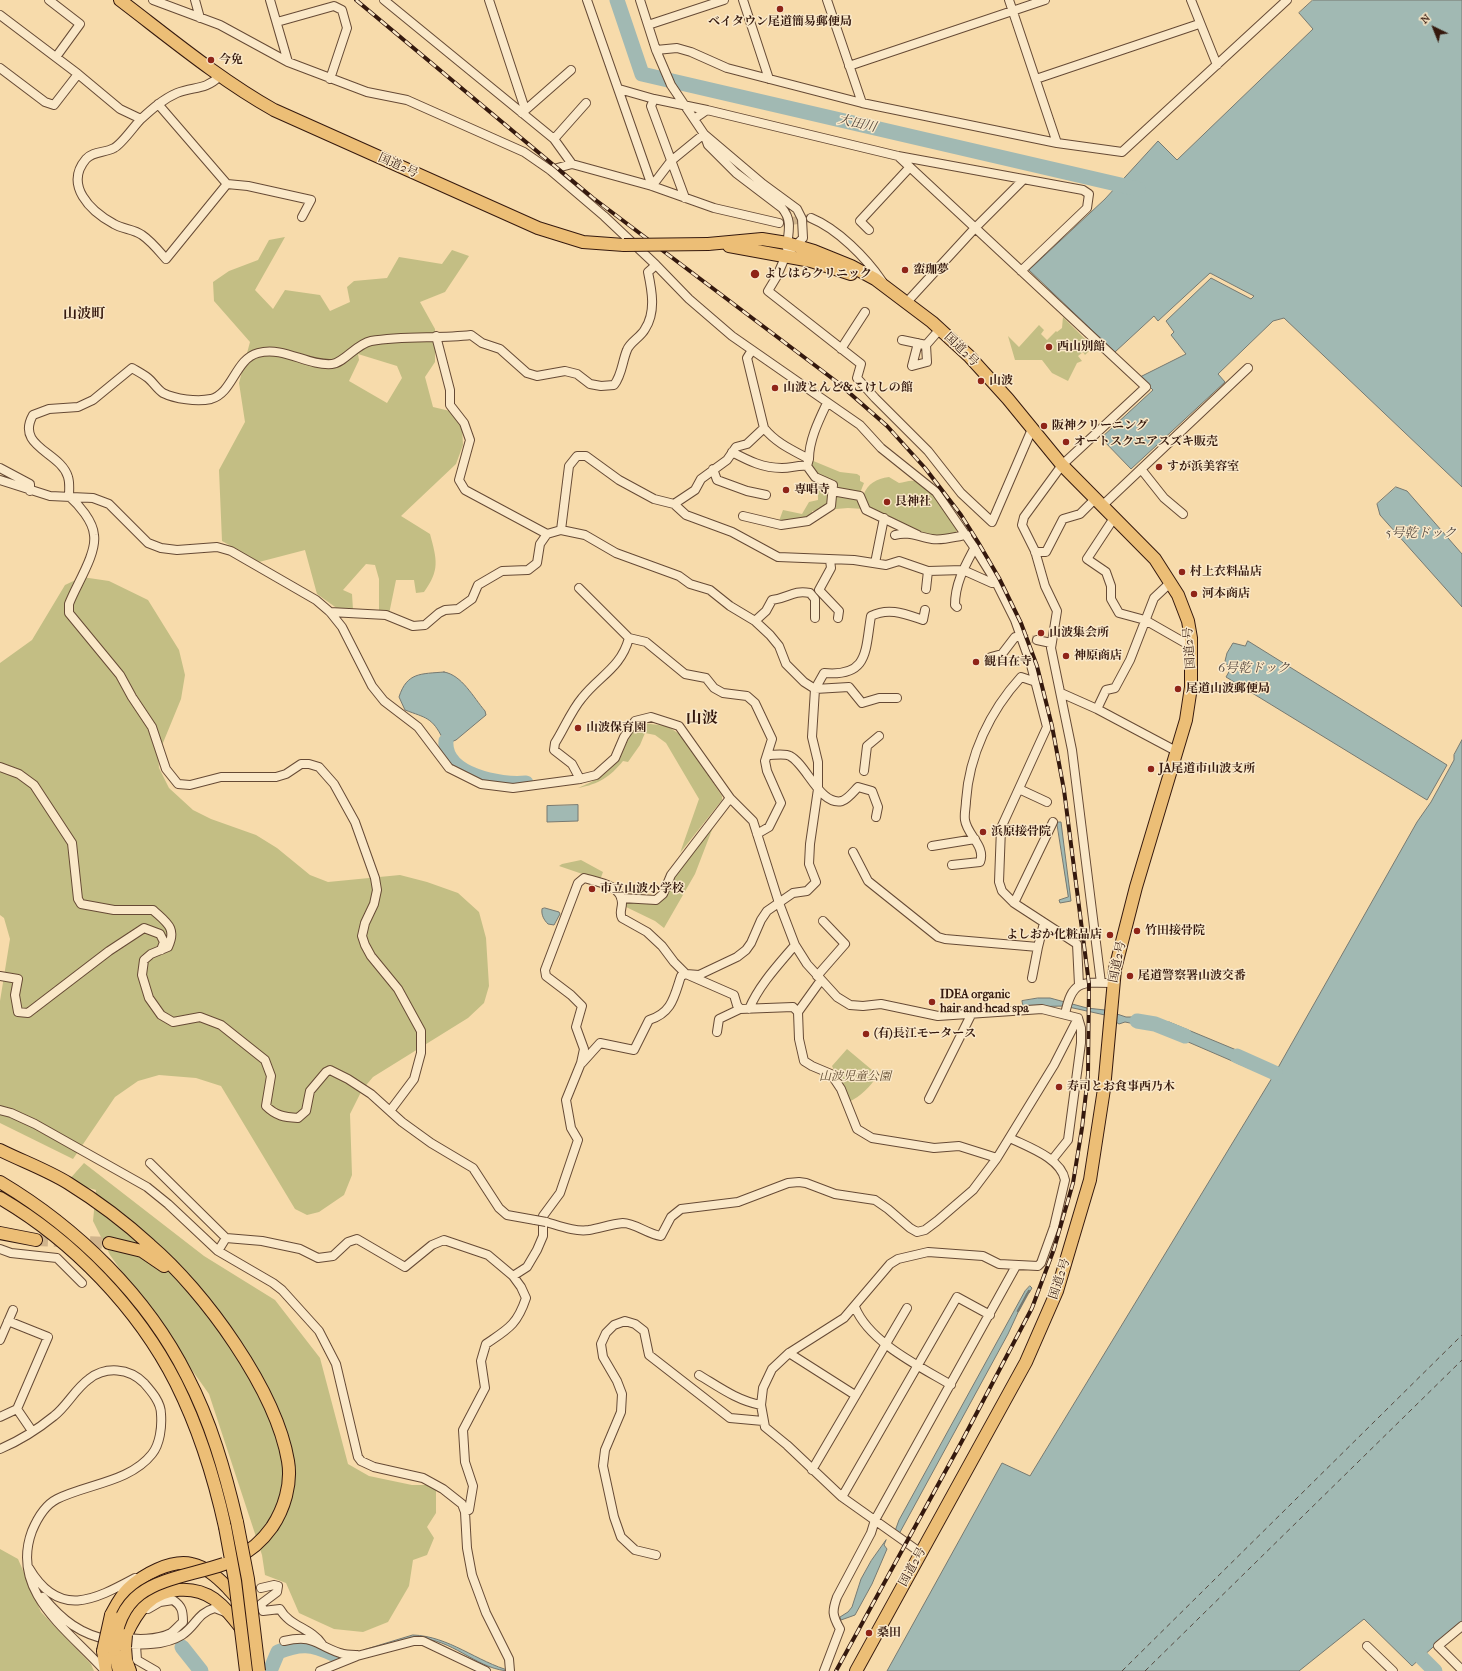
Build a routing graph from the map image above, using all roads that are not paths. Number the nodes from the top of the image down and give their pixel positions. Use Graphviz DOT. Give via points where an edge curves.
graph roads {
  1 [pos="49,0"];
  2 [pos="120,0"];
  3 [pos="153,0"];
  4 [pos="195,0"];
  5 [pos="270,0"];
  6 [pos="384,0"];
  7 [pos="489,0"];
  8 [pos="587,0"];
  9 [pos="640,0"];
  10 [pos="724,0"];
  11 [pos="742,0"];
  12 [pos="827,0"];
  13 [pos="1009,0"];
  14 [pos="1045,0"];
  15 [pos="1192,0"];
  16 [pos="1287,0"];
  17 [pos="1013,11"];
  18 [pos="0,15"];
  19 [pos="200,18"];
  20 [pos="277,22"];
  21 [pos="1200,24"];
  22 [pos="648,26"];
  23 [pos="656,50"];
  24 [pos="56,58"];
  25 [pos="288,62"];
  26 [pos="1217,65"];
  27 [pos="849,66"];
  28 [pos="0,68"];
  29 [pos="571,70"];
  30 [pos="78,74"];
  31 [pos="220,76"];
  32 [pos="769,79"];
  33 [pos="1036,79"];
  34 [pos="330,80"];
  35 [pos="619,89"];
  36 [pos="654,99"];
  37 [pos="682,102"];
  38 [pos="862,102"];
  39 [pos="586,103"];
  40 [pos="158,104"];
  41 [pos="707,110"];
  42 [pos="522,113"];
  43 [pos="141,119"];
  44 [pos="694,119"];
  45 [pos="704,134"];
  46 [pos="554,139"];
  47 [pos="1057,142"];
  48 [pos="898,156"];
  49 [pos="671,161"];
  50 [pos="572,164"];
  51 [pos="910,167"];
  52 [pos="550,170"];
  53 [pos="1023,180"];
  54 [pos="227,184"];
  55 [pos="652,186"];
  56 [pos="685,198"];
  57 [pos="302,217"];
  58 [pos="811,218"];
  59 [pos="779,223"];
  60 [pos="975,228"];
  61 [pos="869,230"];
  62 [pos="790,248"];
  63 [pos="656,265"];
  64 [pos="1021,271"];
  65 [pos="886,286"];
  66 [pos="907,302"];
  67 [pos="917,310"];
  68 [pos="865,312"];
  69 [pos="940,330"];
  70 [pos="436,336"];
  71 [pos="902,340"];
  72 [pos="918,344"];
  73 [pos="926,345"];
  74 [pos="841,349"];
  75 [pos="752,350"];
  76 [pos="1248,368"];
  77 [pos="827,403"];
  78 [pos="764,428"];
  79 [pos="1032,429"];
  80 [pos="732,452"];
  81 [pos="808,463"];
  82 [pos="1062,465"];
  83 [pos="0,468"];
  84 [pos="1141,469"];
  85 [pos="714,470"];
  86 [pos="0,480"];
  87 [pos="30,491"];
  88 [pos="832,491"];
  89 [pos="766,495"];
  90 [pos="70,496"];
  91 [pos="1098,503"];
  92 [pos="674,504"];
  93 [pos="1183,514"];
  94 [pos="743,516"];
  95 [pos="884,518"];
  96 [pos="1114,518"];
  97 [pos="561,530"];
  98 [pos="547,534"];
  99 [pos="895,535"];
  100 [pos="918,535"];
  101 [pos="967,535"];
  102 [pos="974,547"];
  103 [pos="1035,552"];
  104 [pos="830,560"];
  105 [pos="875,563"];
  106 [pos="963,570"];
  107 [pos="928,571"];
  108 [pos="996,582"];
  109 [pos="1172,582"];
  110 [pos="579,588"];
  111 [pos="926,589"];
  112 [pos="957,607"];
  113 [pos="925,610"];
  114 [pos="330,612"];
  115 [pos="815,618"];
  116 [pos="838,618"];
  117 [pos="1145,620"];
  118 [pos="755,621"];
  119 [pos="1020,637"];
  120 [pos="629,638"];
  121 [pos="1191,638"];
  122 [pos="1037,640"];
  123 [pos="1051,643"];
  124 [pos="991,657"];
  125 [pos="1036,682"];
  126 [pos="815,689"];
  127 [pos="1061,693"];
  128 [pos="897,698"];
  129 [pos="1097,709"];
  130 [pos="879,736"];
  131 [pos="1176,751"];
  132 [pos="768,755"];
  133 [pos="0,767"];
  134 [pos="864,771"];
  135 [pos="580,779"];
  136 [pos="818,789"];
  137 [pos="1019,789"];
  138 [pos="730,798"];
  139 [pos="1047,802"];
  140 [pos="876,817"];
  141 [pos="1053,822"];
  142 [pos="758,834"];
  143 [pos="975,839"];
  144 [pos="932,846"];
  145 [pos="853,852"];
  146 [pos="952,865"];
  147 [pos="621,898"];
  148 [pos="779,903"];
  149 [pos="1014,903"];
  150 [pos="823,921"];
  151 [pos="1044,923"];
  152 [pos="795,945"];
  153 [pos="1038,947"];
  154 [pos="161,950"];
  155 [pos="686,974"];
  156 [pos="0,976"];
  157 [pos="819,978"];
  158 [pos="1032,978"];
  159 [pos="1107,983"];
  160 [pos="1079,985"];
  161 [pos="740,1009"];
  162 [pos="749,1009"];
  163 [pos="798,1012"];
  164 [pos="972,1012"];
  165 [pos="1064,1014"];
  166 [pos="1078,1018"];
  167 [pos="717,1032"];
  168 [pos="579,1035"];
  169 [pos="594,1050"];
  170 [pos="581,1063"];
  171 [pos="928,1099"];
  172 [pos="0,1110"];
  173 [pos="390,1111"];
  174 [pos="1010,1138"];
  175 [pos="0,1150"];
  176 [pos="997,1158"];
  177 [pos="1052,1160"];
  178 [pos="150,1163"];
  179 [pos="0,1182"];
  180 [pos="0,1198"];
  181 [pos="0,1233"];
  182 [pos="226,1238"];
  183 [pos="36,1240"];
  184 [pos="109,1243"];
  185 [pos="0,1249"];
  186 [pos="218,1251"];
  187 [pos="1016,1266"];
  188 [pos="513,1276"];
  189 [pos="82,1283"];
  190 [pos="854,1307"];
  191 [pos="907,1308"];
  192 [pos="13,1310"];
  193 [pos="990,1315"];
  194 [pos="8,1321"];
  195 [pos="0,1340"];
  196 [pos="885,1343"];
  197 [pos="239,1350"];
  198 [pos="789,1353"];
  199 [pos="918,1365"];
  200 [pos="699,1375"];
  201 [pos="951,1385"];
  202 [pos="855,1395"];
  203 [pos="761,1405"];
  204 [pos="17,1410"];
  205 [pos="0,1417"];
  206 [pos="763,1421"];
  207 [pos="32,1431"];
  208 [pos="0,1449"];
  209 [pos="812,1470"];
  210 [pos="842,1498"];
  211 [pos="465,1512"];
  212 [pos="875,1520"];
  213 [pos="921,1553"];
  214 [pos="656,1555"];
  215 [pos="28,1566"];
  216 [pos="159,1568"];
  217 [pos="261,1588"];
  218 [pos="42,1596"];
  219 [pos="231,1616"];
  220 [pos="132,1622"];
  221 [pos="1462,1626"];
  222 [pos="250,1640"];
  223 [pos="284,1641"];
  224 [pos="322,1644"];
  225 [pos="1367,1646"];
  226 [pos="119,1648"];
  227 [pos="357,1656"];
  228 [pos="1462,1670"];
  229 [pos="105,1671"];
  230 [pos="118,1671"];
  231 [pos="130,1671"];
  232 [pos="156,1671"];
  233 [pos="246,1671"];
  234 [pos="258,1671"];
  235 [pos="320,1671"];
  236 [pos="486,1671"];
  237 [pos="510,1671"];
  238 [pos="824,1671"];
  239 [pos="856,1671"];
  240 [pos="1393,1671"];
  1 -- 24 [label="street" via="80,24"];
  2 -- 31 [label="highway, 国道2号"];
  3 -- 19 [label="street"];
  4 -- 19 [label="street"];
  5 -- 20 [label="street"];
  6 -- 42 [label="street"];
  7 -- 42 [label="street" via="524,106"];
  8 -- 35 [label="street"];
  9 -- 22 [label="street"];
  10 -- 22 [label="street"];
  11 -- 32 [label="street"];
  12 -- 27 [label="street"];
  13 -- 17 [label="street"];
  14 -- 17 [label="street"];
  15 -- 21 [label="street"];
  16 -- 26 [label="street"];
  17 -- 27 [label="street"];
  17 -- 33 [label="street"];
  18 -- 24 [label="street"];
  19 -- 25 [label="street"];
  20 -- 25 [label="street"];
  20 -- 34 [label="street" via="334,6 342,10 347,28"];
  21 -- 26 [label="street"];
  21 -- 33 [label="street"];
  22 -- 23 [label="street"];
  23 -- 32 [label="street" via="677,48 727,68"];
  23 -- 37 [label="street"];
  24 -- 30 [label="street"];
  25 -- 34 [label="street"];
  26 -- 47 [label="street" via="1122,152"];
  27 -- 38 [label="street"];
  28 -- 30 [label="street" via="45,102 54,105"];
  29 -- 42 [label="street"];
  30 -- 43 [label="street" via="120,109"];
  31 -- 40 [label="street" via="211,85 178,93"];
  31 -- 62 [label="highway, 国道2号, bridge" via="274,110 538,228 583,242 624,245 708,244 762,239"];
  32 -- 38 [label="street"];
  33 -- 47 [label="street"];
  34 -- 52 [label="street" via="367,92 407,100 524,152"];
  35 -- 36 [label="street"];
  35 -- 55 [label="street"];
  36 -- 37 [label="street"];
  36 -- 49 [label="street" via="651,106"];
  37 -- 41 [label="street"];
  37 -- 44 [label="street"];
  38 -- 47 [label="street"];
  39 -- 46 [label="street"];
  40 -- 43 [label="street"];
  40 -- 54 [label="street"];
  41 -- 44 [label="street"];
  41 -- 48 [label="street"];
  42 -- 46 [label="street"];
  43 -- 54 [label="street" via="114,148 87,157 78,170 78,184 87,204 101,215 114,224 142,235 166,259"];
  44 -- 45 [label="street"];
  45 -- 49 [label="street"];
  45 -- 62 [label="street" via="708,145 736,173 788,215"];
  45 -- 62 [label="street" via="797,209 802,219 803,238"];
  46 -- 50 [label="street"];
  48 -- 51 [label="street"];
  48 -- 53 [label="street"];
  49 -- 55 [label="street"];
  49 -- 56 [label="street"];
  50 -- 52 [label="street"];
  50 -- 55 [label="street"];
  51 -- 60 [label="street"];
  51 -- 61 [label="street" via="860,221"];
  52 -- 63 [label="street"];
  53 -- 60 [label="street"];
  53 -- 64 [label="street" via="1083,190 1089,194 1086,208"];
  54 -- 57 [label="street" via="311,200"];
  55 -- 56 [label="street"];
  56 -- 59 [label="street" via="714,208"];
  58 -- 65 [label="street" via="826,224 870,264"];
  60 -- 64 [label="street"];
  60 -- 66 [label="street"];
  62 -- 65 [label="highway, 国道2号" via="839,261"];
  62 -- 67 [label="highway, 国道2号" via="884,289"];
  62 -- 74 [label="street" via="768,291"];
  63 -- 70 [label="street" via="648,272 653,295 651,316 645,330 627,350 618,380 614,385 590,384 577,374 566,371 537,376 527,373 500,349 471,335"];
  63 -- 75 [label="street" via="689,299"];
  64 -- 82 [label="street" via="1146,387"];
  65 -- 66 [label="highway, 国道2号"];
  66 -- 67 [label="highway, 国道2号"];
  67 -- 69 [label="highway, 国道2号"];
  68 -- 74 [label="street"];
  69 -- 73 [label="street"];
  69 -- 79 [label="highway, 国道2号" via="969,356"];
  70 -- 90 [label="street" via="358,345 337,363 332,364 319,363 291,354 260,353 251,356 238,368 226,387 211,399 180,398 162,392 132,368 93,400 78,407 49,409 33,415 28,424 28,434 68,476"];
  70 -- 98 [label="street" via="450,390 450,405 464,422 470,440 459,480 465,490"];
  71 -- 72 [label="street"];
  72 -- 73 [label="street"];
  72 -- 73 [label="street" via="912,366 927,362"];
  74 -- 79 [label="street" via="861,364 857,378 928,451 961,493 992,522"];
  75 -- 77 [label="street"];
  75 -- 78 [label="street" via="747,358"];
  76 -- 84 [label="street"];
  77 -- 81 [label="street" via="809,445"];
  77 -- 101 [label="street" via="860,425 881,448 936,492"];
  78 -- 80 [label="street" via="747,444 736,447"];
  78 -- 81 [label="street" via="771,437"];
  79 -- 82 [label="highway, 国道2号"];
  80 -- 81 [label="street" via="759,466 784,468"];
  80 -- 85 [label="street" via="727,460"];
  81 -- 88 [label="street" via="815,477 833,485"];
  82 -- 91 [label="highway, 国道2号"];
  82 -- 103 [label="street" via="1024,517 1022,525"];
  83 -- 87 [label="street" via="30,484"];
  84 -- 91 [label="street"];
  84 -- 93 [label="street" via="1164,498"];
  85 -- 89 [label="street" via="717,480 747,492"];
  85 -- 92 [label="street" via="701,479 695,490"];
  86 -- 87 [label="street"];
  87 -- 90 [label="street" via="50,496"];
  88 -- 94 [label="street" via="831,506 808,521 781,525"];
  88 -- 95 [label="street" via="860,496 866,510"];
  90 -- 114 [label="street" via="93,498 109,504 148,543 161,548 177,550 217,547 231,551 316,600"];
  90 -- 173 [label="street" via="79,506 94,534 92,549 69,604 69,613 120,675 152,727 166,769 172,778 178,784 190,785 221,777 276,777 301,764 308,764 319,767 334,784 355,822 377,890 362,936 371,956 398,989 421,1030 421,1053 414,1079"];
  91 -- 96 [label="highway, 国道2号"];
  91 -- 103 [label="street" via="1080,514 1063,519 1046,552"];
  92 -- 97 [label="street" via="654,499 619,480 586,456 577,456 569,466"];
  92 -- 104 [label="street" via="686,515 732,532 778,557"];
  95 -- 100 [label="street"];
  95 -- 105 [label="street"];
  96 -- 109 [label="highway, 国道2号" via="1155,559"];
  96 -- 117 [label="street" via="1087,559 1106,572 1111,586 1111,599 1119,613"];
  97 -- 98 [label="street"];
  97 -- 118 [label="street" via="585,535 616,553 710,590"];
  98 -- 114 [label="street" via="540,544 537,563 528,570 502,571 478,586 472,599 458,609 445,610 426,625 413,626 386,615"];
  99 -- 100 [label="street"];
  100 -- 101 [label="street" via="933,540"];
  101 -- 102 [label="street"];
  102 -- 106 [label="street"];
  102 -- 108 [label="street"];
  103 -- 123 [label="street" via="1045,586 1057,610"];
  104 -- 105 [label="street"];
  104 -- 116 [label="street" via="831,568 819,590 839,611"];
  105 -- 107 [label="street" via="886,565 899,561"];
  106 -- 107 [label="street"];
  106 -- 108 [label="street" via="992,583"];
  106 -- 112 [label="street" via="955,592"];
  107 -- 111 [label="street"];
  108 -- 119 [label="street" via="1015,620"];
  109 -- 117 [label="street" via="1154,598"];
  109 -- 121 [label="highway, 国道2号" via="1184,608"];
  110 -- 120 [label="street"];
  113 -- 126 [label="street" via="923,620 895,611 879,612 871,616 864,658 857,667 839,675 824,673"];
  114 -- 135 [label="street" via="342,627 372,686 384,701 418,727 449,768 481,784 514,788"];
  115 -- 118 [label="street" via="815,599 810,593 798,591 783,599 772,600 766,611"];
  117 -- 121 [label="street" via="1187,644"];
  117 -- 129 [label="street" via="1130,660 1115,688 1106,690"];
  118 -- 126 [label="street" via="779,646 786,664"];
  119 -- 124 [label="street" via="1015,637 1002,654"];
  119 -- 125 [label="street"];
  120 -- 132 [label="street" via="646,642 685,674 706,678 714,688 724,693 747,696 755,703 772,739"];
  120 -- 135 [label="street" via="626,652 582,698 555,743 554,750 572,764"];
  121 -- 131 [label="highway, 国道2号" via="1189,704"];
  122 -- 123 [label="street"];
  123 -- 127 [label="street"];
  125 -- 137 [label="street" via="1047,727"];
  125 -- 143 [label="street" via="1020,676 1004,695 972,763 965,820"];
  126 -- 128 [label="street" via="849,687 862,703 880,698"];
  126 -- 136 [label="street" via="812,737 818,762"];
  127 -- 129 [label="street"];
  127 -- 159 [label="street"];
  129 -- 131 [label="street"];
  130 -- 134 [label="street" via="867,746"];
  131 -- 159 [label="highway, 国道2号"];
  132 -- 136 [label="street" via="789,755 800,764"];
  132 -- 142 [label="street" via="765,761 767,771 781,803 769,827"];
  133 -- 154 [label="street" via="19,774 34,785 72,843 78,899 81,904 114,910 153,910 172,932 173,937 168,947"];
  135 -- 138 [label="street" via="596,775 615,758 624,737 635,721 651,717 679,726"];
  136 -- 140 [label="street" via="834,801 842,801 858,787 872,791 878,808"];
  136 -- 148 [label="street" via="809,864 816,882 807,891 793,893"];
  137 -- 139 [label="street"];
  137 -- 149 [label="street" via="1001,828 999,841 999,882 1002,891"];
  138 -- 142 [label="street" via="753,821"];
  138 -- 147 [label="street" via="671,875 663,894 656,900"];
  141 -- 149 [label="street"];
  142 -- 148 [label="street"];
  143 -- 144 [label="street"];
  143 -- 146 [label="street" via="982,856 980,862"];
  145 -- 153 [label="street" via="868,881 938,936 945,939"];
  147 -- 155 [label="street" via="622,918 647,932"];
  147 -- 168 [label="street" via="616,889 584,878 578,883 545,970 546,976 582,1006 576,1027"];
  148 -- 152 [label="street"];
  148 -- 155 [label="street" via="767,911 751,943 737,957 699,975"];
  149 -- 151 [label="street"];
  150 -- 157 [label="street" via="845,944"];
  151 -- 153 [label="street"];
  151 -- 160 [label="street" via="1077,944"];
  152 -- 157 [label="street"];
  152 -- 162 [label="street" via="775,969"];
  153 -- 158 [label="street"];
  154 -- 156 [label="street" via="164,942 160,934 144,928 109,951 28,1013 18,1012 18,979"];
  154 -- 173 [label="street" via="144,960 142,975 149,998 161,1015 173,1022 200,1017 221,1025 265,1060 271,1076 266,1106 274,1114 298,1118 306,1111 310,1092 330,1070 371,1094"];
  155 -- 161 [label="street" via="734,995"];
  155 -- 169 [label="street" via="681,976 672,1003 660,1017 649,1020 634,1050 600,1043"];
  157 -- 163 [label="street"];
  157 -- 164 [label="street" via="837,998 850,1005 881,1004 938,1016"];
  159 -- 160 [label="street"];
  159 -- 213 [label="highway, 国道2号" via="1112,1009 1111,1026 1090,1180 1057,1291 1026,1362"];
  160 -- 165 [label="street" via="1072,990"];
  161 -- 162 [label="street"];
  161 -- 167 [label="street" via="718,1019"];
  162 -- 163 [label="street" via="793,1007"];
  163 -- 176 [label="street" via="799,1039 804,1061 831,1074 841,1089 857,1130 872,1138 934,1148 959,1146"];
  164 -- 165 [label="street" via="1042,1009"];
  164 -- 171 [label="street"];
  165 -- 166 [label="street"];
  166 -- 174 [label="street" via="1054,1065"];
  166 -- 177 [label="street" via="1081,1043 1068,1140"];
  168 -- 169 [label="street"];
  168 -- 170 [label="street" via="584,1049"];
  169 -- 170 [label="street"];
  170 -- 188 [label="street" via="566,1100 571,1128 578,1140 560,1193 543,1216 543,1236 537,1250 527,1267"];
  172 -- 186 [label="street" via="41,1128 147,1187"];
  173 -- 176 [label="street, bridge" via="431,1143 473,1168 499,1208 507,1215 576,1230 623,1223 661,1236 671,1217 681,1209 738,1202 788,1183 798,1182 835,1194 875,1200 917,1232 925,1230 937,1221 973,1190"];
  174 -- 176 [label="street"];
  174 -- 177 [label="street"];
  175 -- 197 [label="highway" via="67,1182 146,1241 205,1301"];
  177 -- 187 [label="street" via="1064,1173 1065,1180 1054,1227 1041,1263 1038,1266"];
  178 -- 182 [label="street"];
  179 -- 234 [label="highway, bridge" via="38,1206 86,1246 121,1282 159,1330 187,1374 208,1422 237,1522 248,1579"];
  180 -- 233 [label="highway, bridge" via="30,1217 77,1255 106,1285 148,1338 175,1382 196,1428 214,1479 236,1581"];
  181 -- 183 [label="highway"];
  182 -- 186 [label="street"];
  182 -- 188 [label="street" via="262,1241 300,1249 318,1258 333,1256 348,1242 357,1239 405,1267 432,1245 444,1240 488,1255"];
  184 -- 197 [label="highway" via="142,1251 161,1263 202,1304"];
  185 -- 189 [label="street" via="12,1253 56,1258"];
  186 -- 211 [label="street" via="282,1290 319,1331 336,1364 361,1461 374,1467 423,1478 462,1504"];
  187 -- 190 [label="street" via="999,1264 983,1256 928,1252 913,1254 890,1264"];
  187 -- 193 [label="street"];
  188 -- 211 [label="street" via="526,1298 520,1314 508,1330 486,1344 481,1361 485,1388 462,1430 465,1462 473,1486 469,1510"];
  190 -- 196 [label="street" via="860,1320"];
  190 -- 198 [label="street" via="844,1318"];
  191 -- 196 [label="street"];
  192 -- 194 [label="street"];
  193 -- 199 [label="street" via="957,1296"];
  193 -- 201 [label="street"];
  194 -- 195 [label="street"];
  194 -- 204 [label="street" via="48,1337"];
  196 -- 199 [label="street"];
  196 -- 202 [label="street"];
  197 -- 226 [label="highway, bridge" via="274,1415 289,1462 288,1491 281,1512 254,1548 224,1564 164,1580 142,1592 123,1613 115,1638"];
  198 -- 202 [label="street"];
  198 -- 203 [label="street" via="772,1369 763,1388"];
  199 -- 201 [label="street"];
  199 -- 210 [label="street"];
  200 -- 203 [label="street" via="736,1398"];
  201 -- 212 [label="street"];
  202 -- 209 [label="street"];
  203 -- 206 [label="street"];
  204 -- 205 [label="street"];
  204 -- 207 [label="street"];
  206 -- 209 [label="street" via="765,1427"];
  206 -- 214 [label="street" via="730,1418 650,1355 644,1331 635,1324 624,1321 614,1325 606,1333 601,1344 603,1357 622,1394 621,1412 605,1450 603,1466 614,1517 621,1536 635,1550"];
  207 -- 208 [label="street"];
  207 -- 215 [label="street" via="55,1416 88,1379 101,1372 116,1370 138,1377 159,1404 161,1413 158,1442 152,1453 138,1467 57,1499 46,1508 36,1520 29,1540"];
  209 -- 210 [label="street"];
  210 -- 212 [label="street"];
  211 -- 237 [label="street" via="472,1575 486,1613 509,1659"];
  212 -- 213 [label="street"];
  212 -- 238 [label="street" via="871,1533 834,1605 833,1617 840,1628"];
  213 -- 239 [label="highway, 国道2号"];
  215 -- 216 [label="street" via="43,1588 53,1595 73,1601 104,1595 136,1577"];
  215 -- 218 [label="street"];
  215 -- 229 [label="street" via="30,1583 51,1616"];
  216 -- 222 [label="highway" via="190,1563 217,1577 246,1611"];
  216 -- 226 [label="highway, bridge" via="129,1588 111,1615"];
  217 -- 224 [label="street" via="278,1586 277,1592 261,1604 263,1611 280,1609 286,1618 317,1636"];
  218 -- 220 [label="street" via="89,1629 128,1639 150,1638 172,1632 183,1622 183,1613 179,1605 173,1600 168,1600 154,1605"];
  218 -- 226 [label="street" via="56,1613 74,1627"];
  219 -- 220 [label="highway" via="212,1598 190,1589 165,1592 146,1604"];
  219 -- 222 [label="highway"];
  219 -- 226 [label="street" via="220,1609 211,1609 198,1617 183,1634 164,1642"];
  220 -- 226 [label="highway, bridge"];
  221 -- 228 [label="street" via="1438,1646"];
  222 -- 234 [label="highway"];
  223 -- 224 [label="street" via="305,1638"];
  224 -- 227 [label="street" via="341,1653"];
  225 -- 240 [label="street"];
  226 -- 229 [label="highway"];
  226 -- 230 [label="highway"];
  226 -- 231 [label="highway"];
  226 -- 232 [label="street"];
  227 -- 235 [label="street"];
  227 -- 236 [label="street" via="422,1641"];
}
